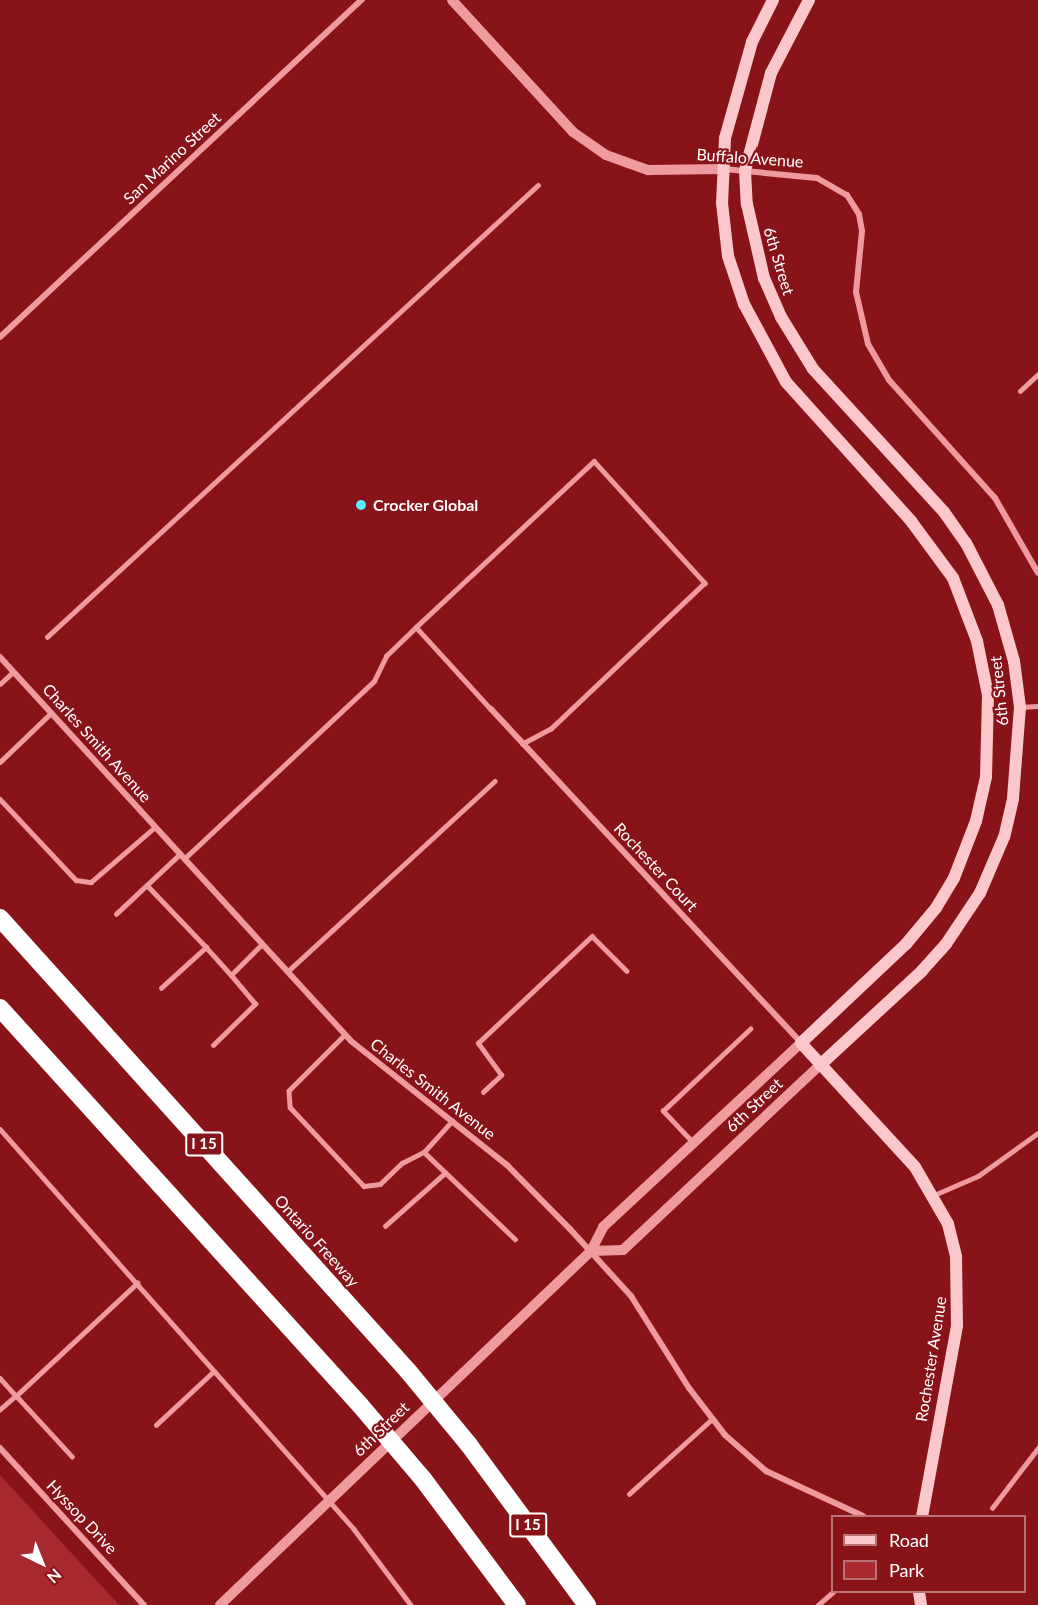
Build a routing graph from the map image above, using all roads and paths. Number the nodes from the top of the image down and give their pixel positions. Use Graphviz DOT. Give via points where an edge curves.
graph roads {
  1 [pos="362,0"];
  2 [pos="452,0"];
  3 [pos="773,0"];
  4 [pos="809,0"];
  5 [pos="724,169"];
  6 [pos="745,171"];
  7 [pos="538,185"];
  8 [pos="0,336"];
  9 [pos="1038,374"];
  10 [pos="1020,391"];
  11 [pos="1038,573"];
  12 [pos="416,627"];
  13 [pos="47,637"];
  14 [pos="0,657"];
  15 [pos="13,672"];
  16 [pos="0,684"];
  17 [pos="1038,706"];
  18 [pos="1020,707"];
  19 [pos="491,709"];
  20 [pos="51,713"];
  21 [pos="522,744"];
  22 [pos="0,762"];
  23 [pos="495,781"];
  24 [pos="0,799"];
  25 [pos="154,827"];
  26 [pos="182,856"];
  27 [pos="147,885"];
  28 [pos="116,914"];
  29 [pos="0,918"];
  30 [pos="262,944"];
  31 [pos="206,947"];
  32 [pos="627,971"];
  33 [pos="287,972"];
  34 [pos="231,975"];
  35 [pos="161,988"];
  36 [pos="0,1008"];
  37 [pos="750,1029"];
  38 [pos="345,1035"];
  39 [pos="801,1043"];
  40 [pos="213,1045"];
  41 [pos="820,1065"];
  42 [pos="483,1092"];
  43 [pos="452,1121"];
  44 [pos="0,1129"];
  45 [pos="1038,1133"];
  46 [pos="694,1144"];
  47 [pos="424,1152"];
  48 [pos="445,1173"];
  49 [pos="934,1195"];
  50 [pos="385,1226"];
  51 [pos="514,1239"];
  52 [pos="591,1251"];
  53 [pos="136,1283"];
  54 [pos="214,1371"];
  55 [pos="0,1378"];
  56 [pos="16,1396"];
  57 [pos="0,1410"];
  58 [pos="712,1419"];
  59 [pos="156,1425"];
  60 [pos="0,1448"];
  61 [pos="1038,1448"];
  62 [pos="72,1457"];
  63 [pos="629,1494"];
  64 [pos="329,1502"];
  65 [pos="992,1508"];
  66 [pos="861,1515"];
  67 [pos="922,1515"];
  68 [pos="832,1593"];
  69 [pos="144,1605"];
  70 [pos="220,1605"];
  71 [pos="411,1605"];
  72 [pos="517,1605"];
  73 [pos="587,1605"];
  74 [pos="818,1605"];
  1 -- 8 [label="street, San Marino Street"];
  2 -- 5 [label="street, Buffalo Avenue" via="573,132 606,154 648,170"];
  3 -- 5 [label="main road, 6th Street" via="752,42 725,138"];
  4 -- 6 [label="main road, 6th Street" via="771,73"];
  5 -- 6 [label="street, Buffalo Avenue"];
  5 -- 39 [label="main road, 6th Street" via="722,203 728,256 744,304 767,353 810,411 941,560 970,619 988,695 986,777 973,829 954,878 936,908 906,944"];
  6 -- 11 [label="street, Buffalo Avenue" via="817,178 847,195 859,214 862,231 856,292 868,344 889,380 995,498"];
  6 -- 18 [label="main road, 6th Street" via="757,254 781,317 813,369 944,512 966,543 998,605 1014,662"];
  7 -- 13 [label="lane"];
  9 -- 10 [label="lane"];
  12 -- 19 [label="lane"];
  12 -- 21 [label="lane" via="594,461 705,583 551,729"];
  12 -- 26 [label="lane" via="386,656 374,681"];
  14 -- 15 [label="street, Charles Smith Avenue"];
  15 -- 16 [label="lane"];
  15 -- 20 [label="street, Charles Smith Avenue"];
  17 -- 18 [label="lane"];
  18 -- 41 [label="main road, 6th Street" via="1013,799 1004,837 980,893 963,921 922,971"];
  19 -- 21 [label="street, Rochester Court"];
  20 -- 22 [label="lane"];
  20 -- 25 [label="street, Charles Smith Avenue"];
  21 -- 39 [label="street, Rochester Court"];
  23 -- 33 [label="lane"];
  24 -- 25 [label="lane" via="76,880 91,882"];
  25 -- 26 [label="street, Charles Smith Avenue"];
  26 -- 27 [label="lane"];
  26 -- 30 [label="street, Charles Smith Avenue"];
  27 -- 28 [label="lane"];
  27 -- 31 [label="lane"];
  29 -- 73 [label="highway, Ontario Freeway / I 15" via="408,1371 469,1445"];
  30 -- 33 [label="street, Charles Smith Avenue"];
  30 -- 34 [label="lane"];
  31 -- 34 [label="lane"];
  31 -- 35 [label="lane"];
  32 -- 42 [label="lane" via="592,936 478,1043 501,1075"];
  33 -- 38 [label="street, Charles Smith Avenue"];
  34 -- 40 [label="lane" via="255,1004"];
  36 -- 72 [label="highway" via="360,1405 423,1479"];
  37 -- 46 [label="lane" via="663,1111"];
  38 -- 43 [label="street, Charles Smith Avenue"];
  38 -- 47 [label="lane" via="289,1091 290,1107 364,1186 380,1184 402,1163"];
  39 -- 41 [label="main road, Rochester Avenue"];
  39 -- 46 [label="street, 6th Street"];
  41 -- 49 [label="main road, Rochester Avenue" via="899,1147"];
  41 -- 52 [label="street, 6th Street" via="623,1250"];
  43 -- 47 [label="lane"];
  43 -- 52 [label="street, Charles Smith Avenue" via="507,1165"];
  44 -- 53 [label="lane"];
  45 -- 49 [label="lane" via="978,1176"];
  46 -- 52 [label="street, 6th Street" via="603,1227"];
  47 -- 48 [label="lane"];
  48 -- 50 [label="lane"];
  48 -- 51 [label="lane"];
  49 -- 67 [label="main road, Rochester Avenue" via="948,1224 959,1291 957,1326"];
  52 -- 58 [label="street, Charles Smith Avenue" via="643,1311"];
  52 -- 64 [label="street, 6th Street"];
  53 -- 54 [label="lane"];
  53 -- 56 [label="lane"];
  54 -- 59 [label="lane"];
  54 -- 64 [label="lane"];
  55 -- 56 [label="lane"];
  56 -- 57 [label="lane"];
  56 -- 62 [label="lane"];
  58 -- 63 [label="lane"];
  58 -- 66 [label="street, Charles Smith Avenue" via="766,1471"];
  60 -- 69 [label="street, Hyssop Drive"];
  61 -- 65 [label="lane"];
  64 -- 70 [label="street, 6th Street"];
  64 -- 71 [label="lane"];
  68 -- 74 [label="lane"];
}
